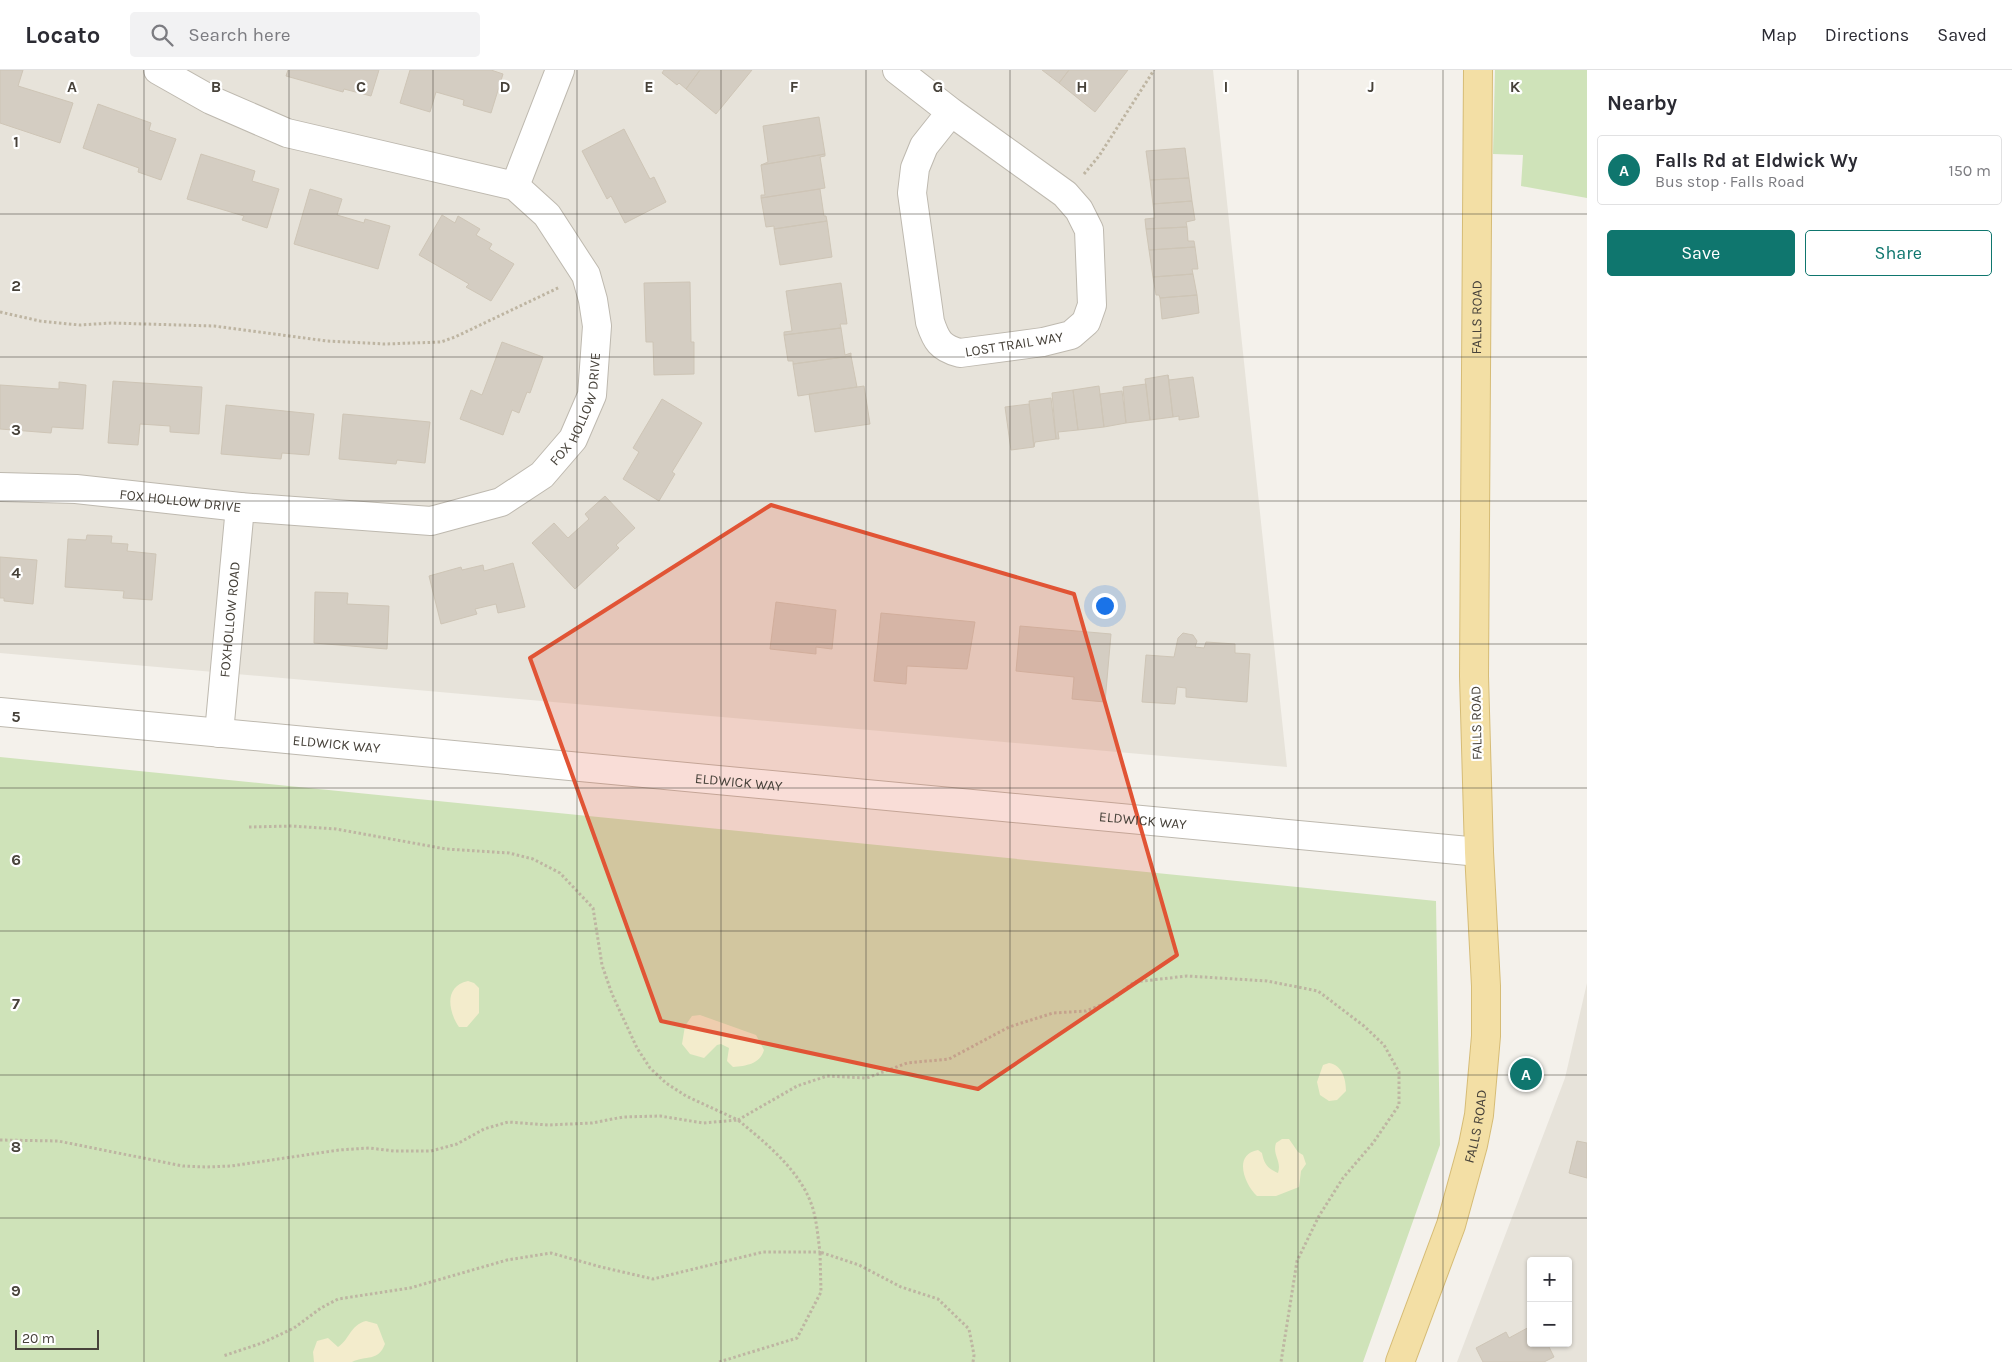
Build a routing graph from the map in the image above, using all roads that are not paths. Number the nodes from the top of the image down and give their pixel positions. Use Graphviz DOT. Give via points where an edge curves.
graph roads {
  1 [pos="158,70"];
  2 [pos="560,70"];
  3 [pos="897,70"];
  4 [pos="1478,70"];
  5 [pos="951,112"];
  6 [pos="515,186"];
  7 [pos="0,487"];
  8 [pos="240,507"];
  9 [pos="0,712"];
  10 [pos="219,733"];
  11 [pos="1479,852"];
  12 [pos="1400,1362"];
  1 -- 6 [label="street, FOX HOLLOW DRIVE" via="210,100 287,132"];
  2 -- 6 [label="street"];
  3 -- 5 [label="street, LOST TRAIL WAY"];
  4 -- 11 [label="main road, FALLS ROAD" via="1474,676"];
  5 -- 5 [label="street, LOST TRAIL WAY" via="1065,194 1079,210 1089,230 1092,305 1086,322 1071,335 960,353 947,350 935,337 930,322 912,193 915,168 924,146"];
  6 -- 8 [label="street, FOX HOLLOW DRIVE" via="547,216 586,275 597,326 592,395 573,439 542,475 501,502 431,521"];
  7 -- 8 [label="street, FOX HOLLOW DRIVE" via="76,489"];
  8 -- 10 [label="street, FOXHOLLOW ROAD"];
  9 -- 10 [label="street, ELDWICK WAY"];
  10 -- 11 [label="street, ELDWICK WAY"];
  11 -- 12 [label="main road, FALLS ROAD" via="1486,986 1486,1036 1479,1115 1450,1225"];
}
